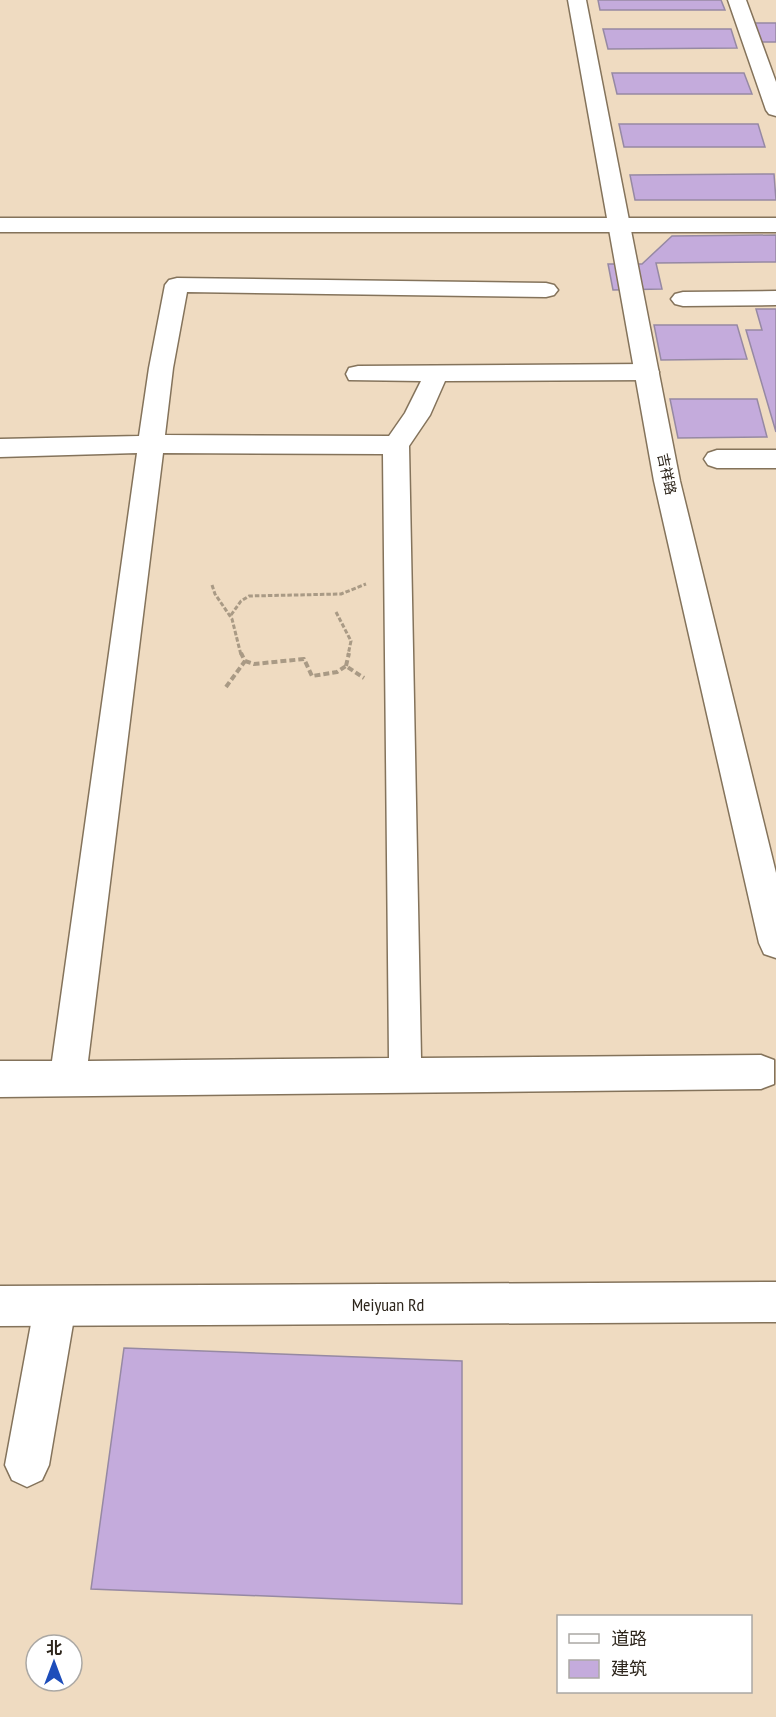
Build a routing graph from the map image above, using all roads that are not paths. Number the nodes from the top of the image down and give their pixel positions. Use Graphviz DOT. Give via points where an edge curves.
graph roads {
  1 [pos="577,0"];
  2 [pos="737,0"];
  3 [pos="775,104"];
  4 [pos="618,224"];
  5 [pos="0,225"];
  6 [pos="776,225"];
  7 [pos="546,290"];
  8 [pos="776,298"];
  9 [pos="683,299"];
  10 [pos="437,372"];
  11 [pos="647,372"];
  12 [pos="358,374"];
  13 [pos="151,444"];
  14 [pos="396,445"];
  15 [pos="0,448"];
  16 [pos="717,459"];
  17 [pos="776,459"];
  18 [pos="776,943"];
  19 [pos="405,1053"];
  20 [pos="761,1072"];
  21 [pos="68,1077"];
  22 [pos="0,1079"];
  23 [pos="776,1302"];
  24 [pos="0,1306"];
  25 [pos="52,1324"];
  26 [pos="27,1465"];
  1 -- 4 [label="street, 吉祥路"];
  2 -- 3 [label="street"];
  4 -- 5 [label="street"];
  4 -- 6 [label="street"];
  4 -- 11 [label="street, 吉祥路"];
  7 -- 13 [label="street" via="177,285"];
  8 -- 9 [label="street"];
  10 -- 11 [label="street"];
  10 -- 12 [label="street"];
  10 -- 14 [label="street" via="417,415"];
  11 -- 18 [label="street, 吉祥路" via="668,481"];
  13 -- 14 [label="street"];
  13 -- 15 [label="street"];
  13 -- 21 [label="street"];
  14 -- 19 [label="street"];
  16 -- 17 [label="street"];
  20 -- 21 [label="street"];
  21 -- 22 [label="street"];
  23 -- 24 [label="street, Meiyuan Rd"];
  25 -- 26 [label="street"];
}
